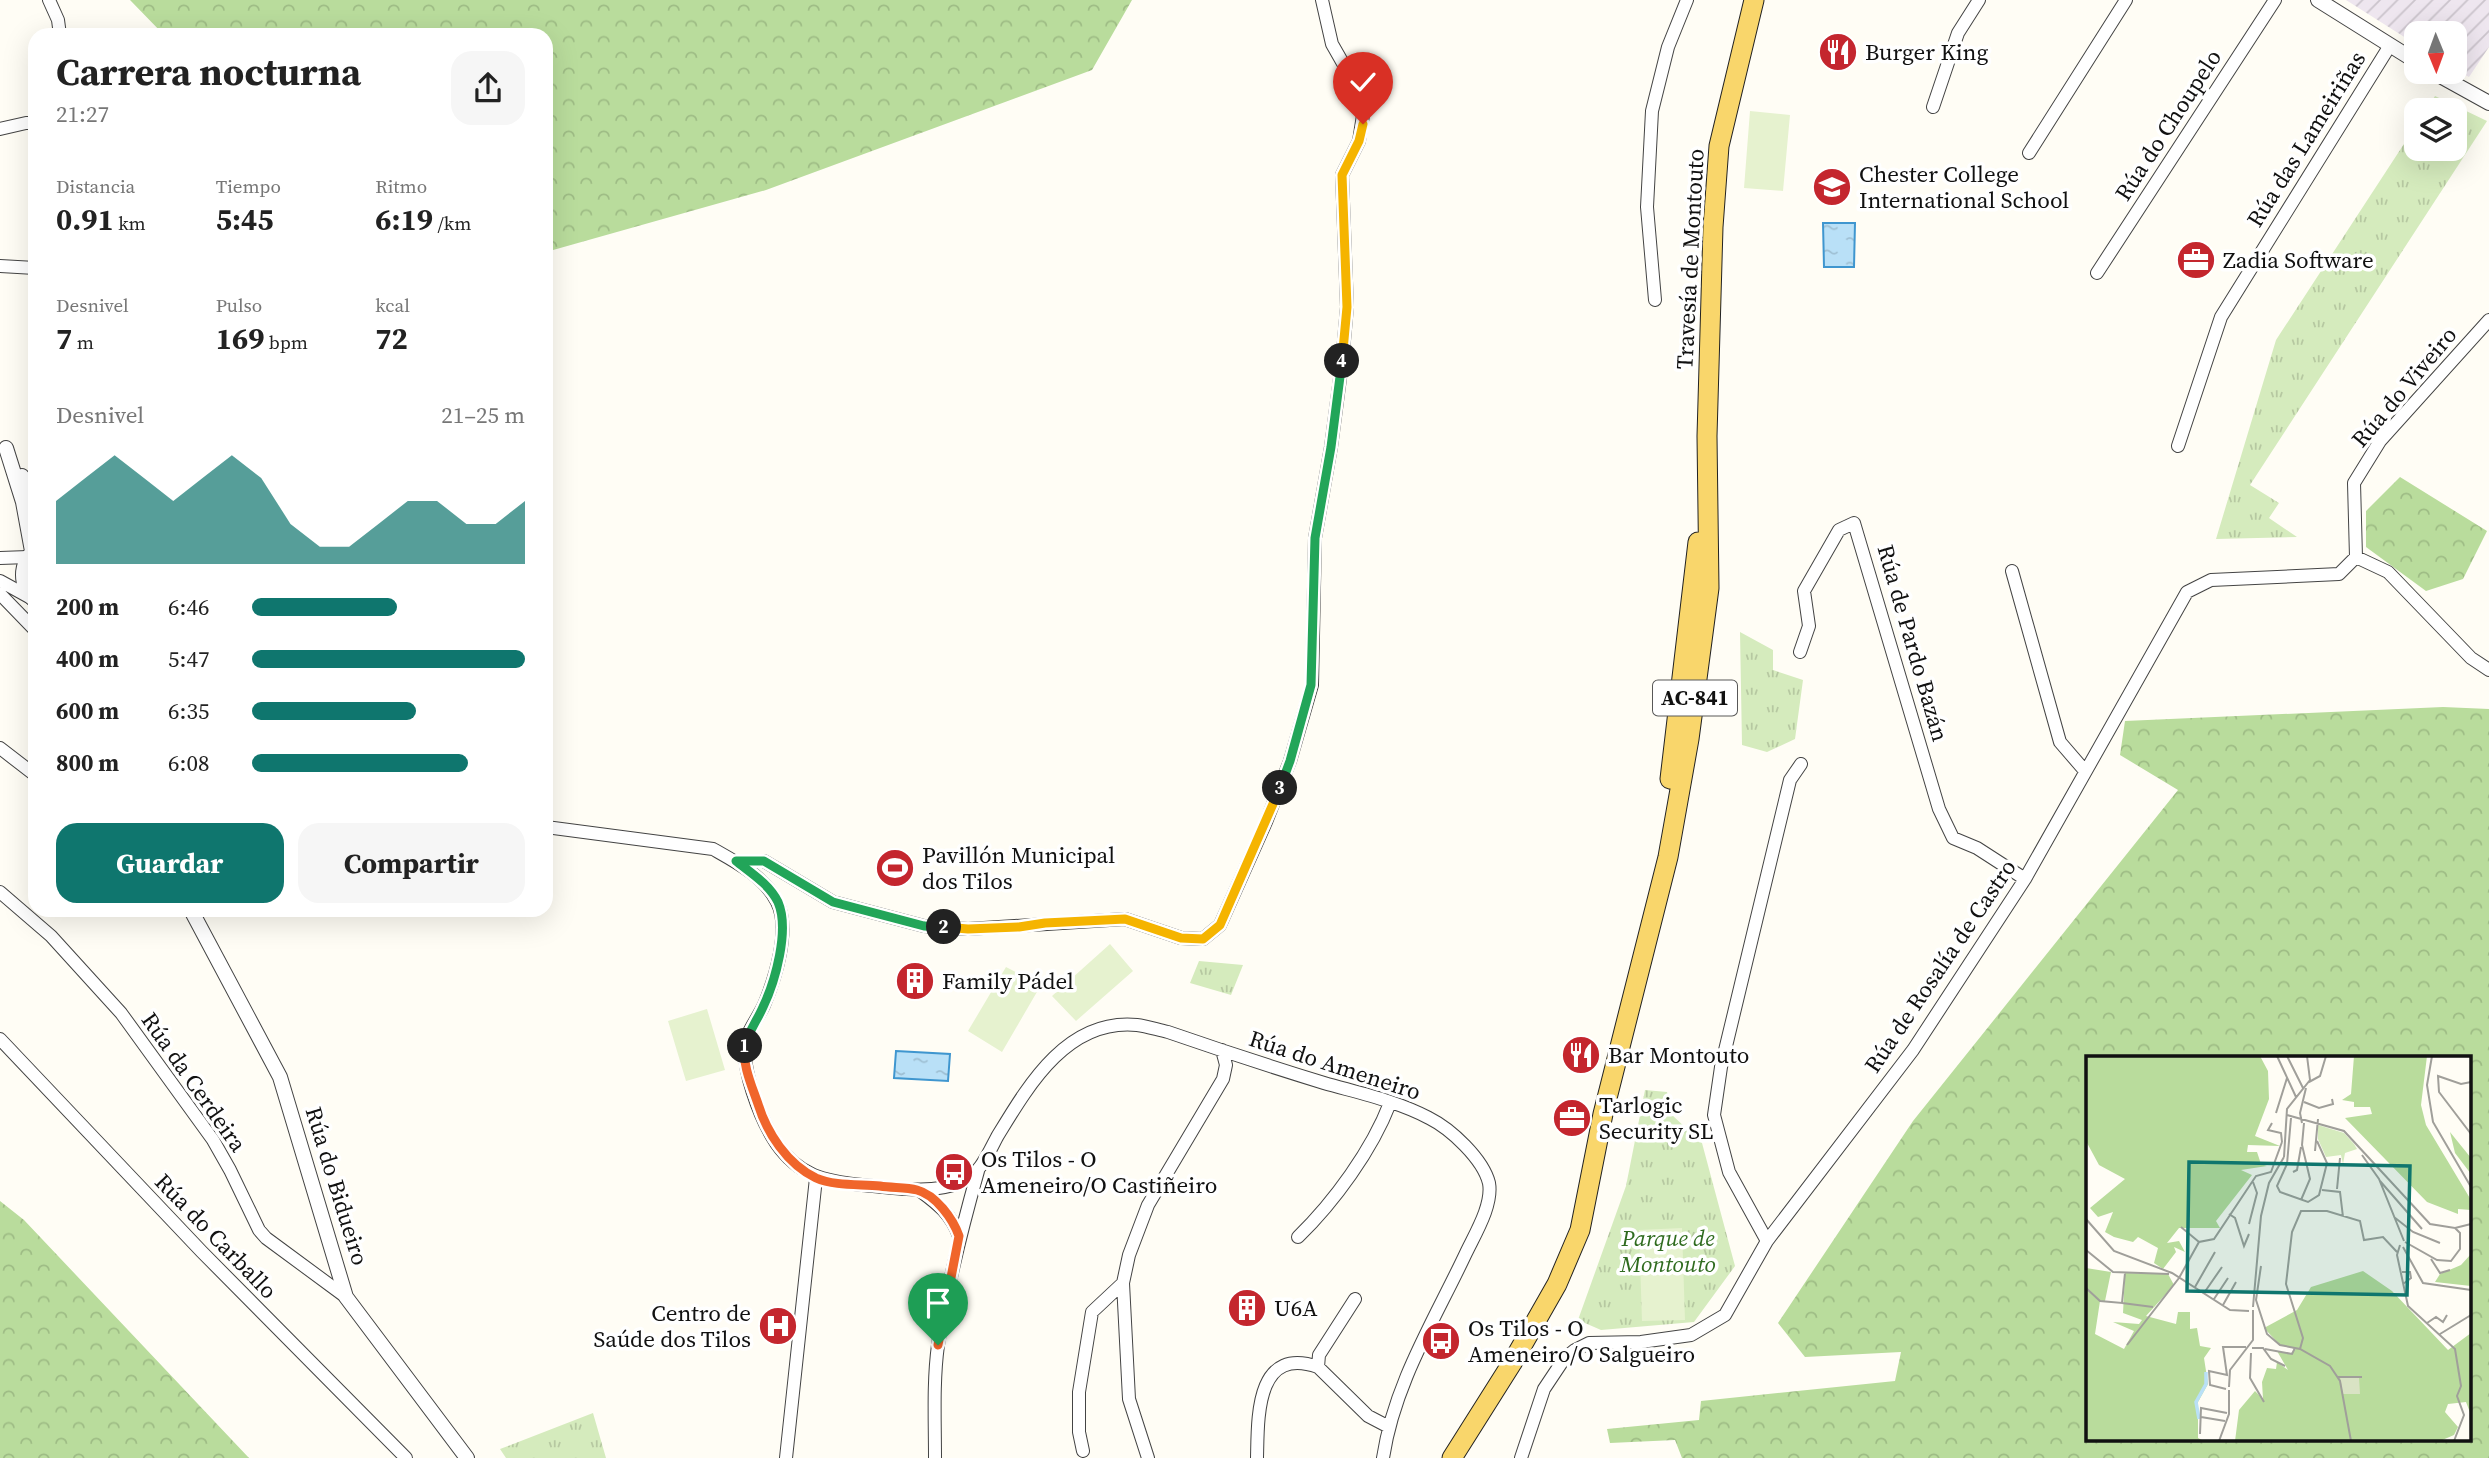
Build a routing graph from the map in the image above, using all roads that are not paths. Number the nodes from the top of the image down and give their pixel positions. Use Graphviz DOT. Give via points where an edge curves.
graph roads {
  1 [pos="50,0"];
  2 [pos="1322,0"];
  3 [pos="1687,0"];
  4 [pos="1754,0"];
  5 [pos="1768,0"];
  6 [pos="1979,0"];
  7 [pos="2126,0"];
  8 [pos="2275,0"];
  9 [pos="2318,0"];
  10 [pos="59,28"];
  11 [pos="2389,47"];
  12 [pos="2404,55"];
  13 [pos="2455,84"];
  14 [pos="1734,86"];
  15 [pos="2489,103"];
  16 [pos="1933,107"];
  17 [pos="28,123"];
  18 [pos="0,129"];
  19 [pos="2029,153"];
  20 [pos="0,266"];
  21 [pos="28,268"];
  22 [pos="2096,274"];
  23 [pos="1655,300"];
  24 [pos="2489,320"];
  25 [pos="3,443"];
  26 [pos="2178,446"];
  27 [pos="28,487"];
  28 [pos="28,530"];
  29 [pos="28,553"];
  30 [pos="2356,556"];
  31 [pos="1,559"];
  32 [pos="28,559"];
  33 [pos="2012,571"];
  34 [pos="0,581"];
  35 [pos="28,592"];
  36 [pos="0,594"];
  37 [pos="28,596"];
  38 [pos="28,623"];
  39 [pos="1800,652"];
  40 [pos="2489,670"];
  41 [pos="0,748"];
  42 [pos="1801,764"];
  43 [pos="28,770"];
  44 [pos="2085,771"];
  45 [pos="553,828"];
  46 [pos="736,861"];
  47 [pos="2025,879"];
  48 [pos="0,892"];
  49 [pos="28,916"];
  50 [pos="29,917"];
  51 [pos="195,917"];
  52 [pos="0,1039"];
  53 [pos="1222,1050"];
  54 [pos="1390,1103"];
  55 [pos="978,1170"];
  56 [pos="816,1178"];
  57 [pos="919,1190"];
  58 [pos="959,1236"];
  59 [pos="1298,1237"];
  60 [pos="1767,1241"];
  61 [pos="1123,1283"];
  62 [pos="346,1297"];
  63 [pos="1355,1299"];
  64 [pos="1318,1367"];
  65 [pos="1502,1378"];
  66 [pos="1389,1427"];
  67 [pos="1083,1451"];
  68 [pos="406,1458"];
  69 [pos="467,1458"];
  70 [pos="786,1458"];
  71 [pos="935,1458"];
  72 [pos="1148,1458"];
  73 [pos="1257,1458"];
  74 [pos="1383,1458"];
  75 [pos="1452,1458"];
  76 [pos="1467,1458"];
  77 [pos="1521,1458"];
  1 -- 10 [label="street"];
  2 -- 46 [label="street" via="1332,44 1365,102 1359,141 1342,175 1347,307 1315,538 1311,685 1290,761 1220,925 1203,939 1181,938 1125,919 968,929 924,926 833,902 764,861"];
  3 -- 23 [label="street" via="1668,47 1653,111 1647,207"];
  4 -- 14 [label="main road, Travesía de Montouto / AC-841"];
  5 -- 14 [label="main road, Travesía de Montouto / AC-841"];
  6 -- 16 [label="street" via="1958,33"];
  7 -- 19 [label="street"];
  8 -- 22 [label="street, Rúa do Choupelo"];
  9 -- 11 [label="street"];
  11 -- 12 [label="street"];
  11 -- 26 [label="street, Rúa das Lameiriñas" via="2221,317"];
  13 -- 15 [label="street"];
  14 -- 65 [label="main road, Travesía de Montouto / AC-841" via="1719,146 1713,227 1708,600 1671,844 1603,1114 1580,1230 1556,1284"];
  17 -- 18 [label="street"];
  20 -- 21 [label="street"];
  24 -- 30 [label="street, Rúa do Viveiro" via="2380,441 2354,483"];
  25 -- 27 [label="street"];
  25 -- 28 [label="street"];
  29 -- 31 [label="street"];
  30 -- 40 [label="street" via="2388,572 2471,658"];
  30 -- 44 [label="street, Rúa de Rosalía de Castro" via="2339,574 2211,580 2188,592"];
  32 -- 35 [label="street" via="23,567"];
  33 -- 44 [label="street" via="2060,742"];
  34 -- 37 [label="street"];
  36 -- 38 [label="street"];
  39 -- 47 [label="street, Rúa de Pardo Bazán" via="1809,626 1804,591 1839,530 1854,523 1948,828 1953,838"];
  41 -- 43 [label="street"];
  42 -- 60 [label="street" via="1790,780 1721,1068 1714,1115 1729,1172"];
  44 -- 47 [label="street, Rúa de Rosalía de Castro"];
  45 -- 46 [label="street" via="670,841 713,849"];
  46 -- 56 [label="street" via="763,882 778,903 781,922 782,942 772,985 747,1037 747,1068 761,1114 776,1142 791,1161"];
  47 -- 60 [label="street, Rúa de Rosalía de Castro" via="1913,1050"];
  48 -- 49 [label="street, Rúa da Cerdeira"];
  50 -- 62 [label="street, Rúa da Cerdeira" via="121,1013 213,1140 265,1238"];
  51 -- 62 [label="street, Rúa do Bidueiro" via="280,1077"];
  52 -- 68 [label="street, Rúa do Carballo"];
  53 -- 54 [label="street, Rúa do Ameneiro"];
  53 -- 55 [label="street, Rúa do Ameneiro" via="1137,1025 1094,1031 1068,1044 1044,1066"];
  53 -- 61 [label="street" via="1223,1079 1148,1205"];
  54 -- 59 [label="street" via="1358,1161 1320,1216"];
  54 -- 66 [label="street, Rúa do Ameneiro" via="1450,1131 1482,1168 1489,1185 1479,1226 1411,1365"];
  55 -- 57 [label="street" via="964,1181"];
  55 -- 58 [label="street, Rúa do Ameneiro"];
  56 -- 57 [label="street"];
  56 -- 70 [label="street"];
  57 -- 58 [label="street" via="946,1210"];
  58 -- 71 [label="street, Rúa do Ameneiro" via="938,1345"];
  60 -- 77 [label="street, Rúa de Rosalía de Castro" via="1725,1314 1691,1335 1589,1343 1564,1359 1544,1389"];
  61 -- 67 [label="street" via="1092,1312 1079,1392"];
  61 -- 72 [label="street" via="1129,1399"];
  62 -- 69 [label="street, Rúa do Bidueiro"];
  63 -- 64 [label="street" via="1319,1355"];
  64 -- 66 [label="street" via="1368,1416"];
  64 -- 73 [label="street" via="1300,1362 1269,1378 1258,1407"];
  65 -- 75 [label="main road, Travesía de Montouto / AC-841"];
  65 -- 76 [label="main road, Travesía de Montouto / AC-841"];
  66 -- 74 [label="street, Rúa do Ameneiro"];
}
